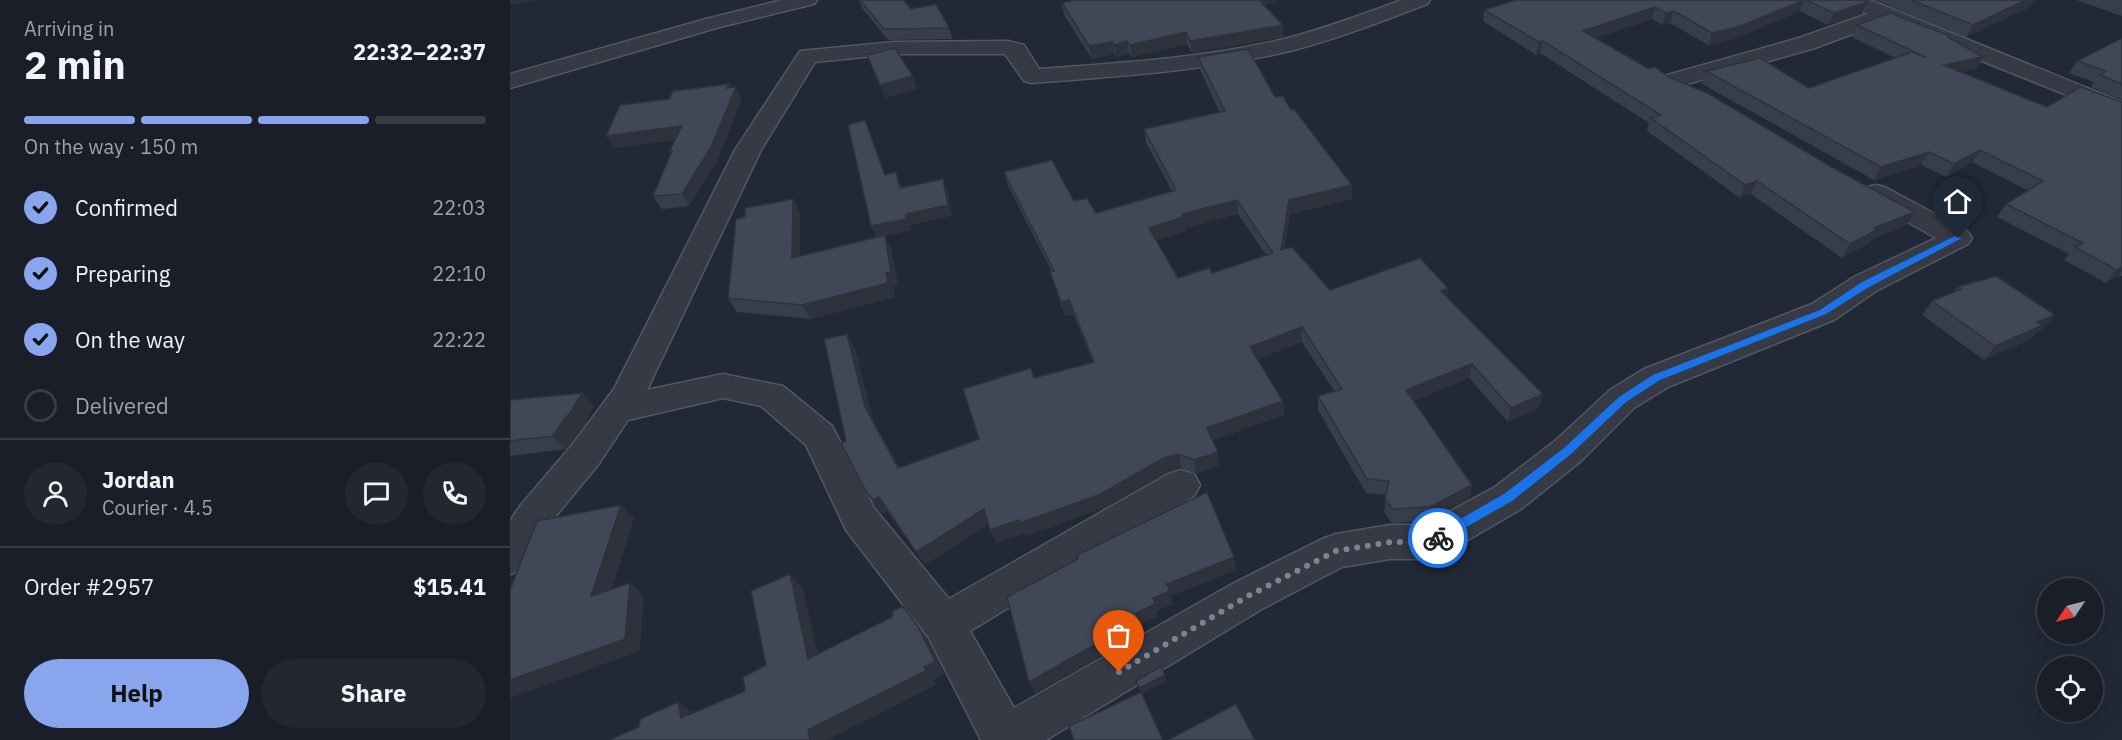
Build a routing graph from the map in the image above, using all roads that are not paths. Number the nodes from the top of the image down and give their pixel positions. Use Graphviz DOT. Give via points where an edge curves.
graph roads {
  1 [pos="807,0"];
  2 [pos="1420,0"];
  3 [pos="1854,0"];
  4 [pos="1383,5"];
  5 [pos="1884,15"];
  6 [pos="510,81"];
  7 [pos="1705,96"];
  8 [pos="2122,110"];
  9 [pos="1856,183"];
  10 [pos="617,410"];
  11 [pos="1180,485"];
  12 [pos="510,557"];
  13 [pos="944,624"];
  14 [pos="1006,739"];
  1 -- 6 [label="street"];
  2 -- 4 [label="street"];
  3 -- 5 [label="street"];
  4 -- 10 [label="street" via="1290,44 1222,58 1091,72 1032,75 1016,50 1008,47 894,48 807,57 748,150"];
  5 -- 7 [label="street" via="1807,43 1672,81"];
  5 -- 8 [label="street"];
  9 -- 14 [label="street" via="1958,238 1866,285 1823,312 1656,378 1622,399 1568,451 1508,498 1430,542 1390,542 1336,551 1248,596"];
  10 -- 12 [label="street" via="533,517"];
  10 -- 13 [label="street" via="723,386 771,395 820,436 860,519"];
  11 -- 13 [label="street"];
  13 -- 14 [label="street"];
}
